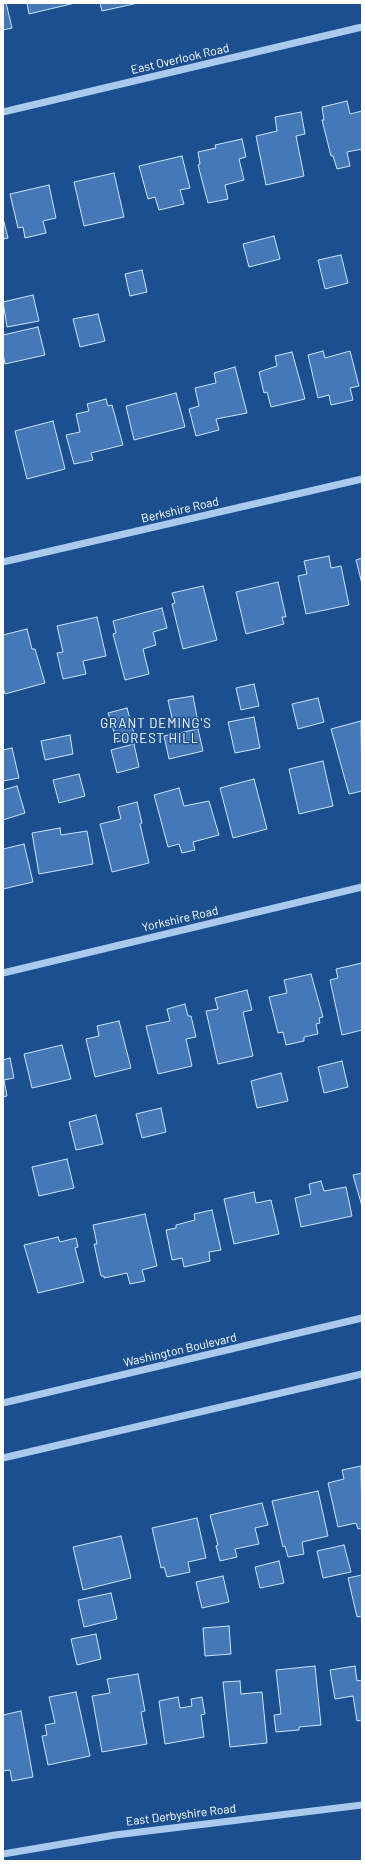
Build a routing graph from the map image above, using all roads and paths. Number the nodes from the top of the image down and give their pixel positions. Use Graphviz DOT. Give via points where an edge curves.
graph roads {
  1 [pos="362,27"];
  2 [pos="3,112"];
  3 [pos="362,479"];
  4 [pos="3,562"];
  5 [pos="362,887"];
  6 [pos="3,973"];
  7 [pos="362,1318"];
  8 [pos="362,1374"];
  9 [pos="3,1403"];
  10 [pos="3,1458"];
  11 [pos="362,1805"];
  12 [pos="3,1854"];
  1 -- 2 [label="street, East Overlook Road"];
  3 -- 4 [label="street, Berkshire Road"];
  5 -- 6 [label="street, Yorkshire Road"];
  7 -- 9 [label="street, Washington Boulevard"];
  8 -- 10 [label="street"];
  11 -- 12 [label="street, East Derbyshire Road" via="115,1835"];
}
